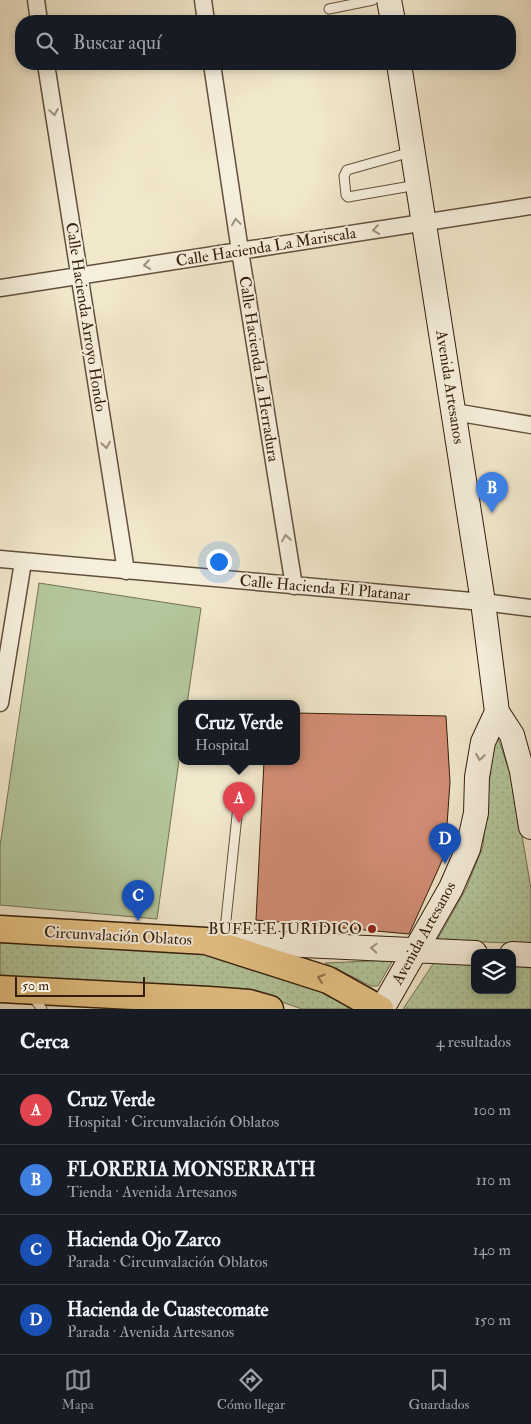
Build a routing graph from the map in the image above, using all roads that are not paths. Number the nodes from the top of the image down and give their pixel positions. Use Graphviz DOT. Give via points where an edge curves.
graph roads {
  1 [pos="36,0"];
  2 [pos="203,0"];
  3 [pos="373,0"];
  4 [pos="389,0"];
  5 [pos="329,9"];
  6 [pos="38,15"];
  7 [pos="205,15"];
  8 [pos="392,15"];
  9 [pos="47,70"];
  10 [pos="213,70"];
  11 [pos="401,70"];
  12 [pos="413,151"];
  13 [pos="419,185"];
  14 [pos="531,206"];
  15 [pos="425,222"];
  16 [pos="240,251"];
  17 [pos="80,276"];
  18 [pos="0,288"];
  19 [pos="454,412"];
  20 [pos="531,425"];
  21 [pos="0,560"];
  22 [pos="23,562"];
  23 [pos="126,571"];
  24 [pos="294,586"];
  25 [pos="483,602"];
  26 [pos="531,608"];
  27 [pos="0,703"];
  28 [pos="497,712"];
  29 [pos="527,772"];
  30 [pos="238,806"];
  31 [pos="531,827"];
  32 [pos="0,929"];
  33 [pos="218,943"];
  34 [pos="415,951"];
  35 [pos="471,953"];
  36 [pos="516,954"];
  37 [pos="531,955"];
  38 [pos="0,989"];
  39 [pos="35,1000"];
  40 [pos="270,1009"];
  41 [pos="381,1009"];
  1 -- 6 [label="street"];
  2 -- 7 [label="street"];
  3 -- 5 [label="lane"];
  4 -- 8 [label="main road"];
  9 -- 17 [label="street, Calle Hacienda Arroyo Hondo, one-way"];
  16 -- 10 [label="street, Calle Hacienda La Herradura, one-way"];
  11 -- 12 [label="main road, Avenida Artesanos"];
  12 -- 13 [label="main road, Avenida Artesanos"];
  12 -- 13 [label="lane" via="348,170 344,176 346,195"];
  13 -- 15 [label="main road, Avenida Artesanos"];
  14 -- 15 [label="street, Calle Hacienda La Mariscala"];
  15 -- 16 [label="street, Calle Hacienda La Mariscala, one-way"];
  15 -- 19 [label="main road, Avenida Artesanos"];
  16 -- 17 [label="street, Calle Hacienda La Mariscala, one-way"];
  24 -- 16 [label="street, Calle Hacienda La Herradura, one-way"];
  17 -- 18 [label="street, Calle Hacienda La Mariscala"];
  17 -- 23 [label="street, Calle Hacienda Arroyo Hondo, one-way"];
  19 -- 20 [label="street"];
  19 -- 25 [label="main road, Avenida Artesanos"];
  21 -- 22 [label="street, Calle Hacienda El Platanar"];
  22 -- 23 [label="street, Calle Hacienda El Platanar"];
  22 -- 27 [label="street"];
  23 -- 24 [label="street, Calle Hacienda El Platanar"];
  24 -- 25 [label="street, Calle Hacienda El Platanar"];
  25 -- 26 [label="street, Calle Hacienda El Platanar"];
  25 -- 28 [label="main road, Avenida Artesanos"];
  28 -- 29 [label="main road, Avenida Artesanos" via="512,735"];
  28 -- 34 [label="main road, Avenida Artesanos, one-way" via="483,742 477,777 476,813 468,849 451,888"];
  29 -- 31 [label="main road, Avenida Artesanos"];
  30 -- 33 [label="lane"];
  32 -- 33 [label="main road, Circunvalación Oblatos"];
  34 -- 33 [label="main road, Circunvalación Oblatos, one-way"];
  41 -- 33 [label="main road, one-way" via="328,980"];
  34 -- 35 [label="main road, Circunvalación Oblatos"];
  34 -- 41 [label="main road, Avenida Artesanos"];
  36 -- 37 [label="main road"];
  38 -- 39 [label="main road"];
  39 -- 40 [label="main road" via="209,1000 249,1003"];
}
